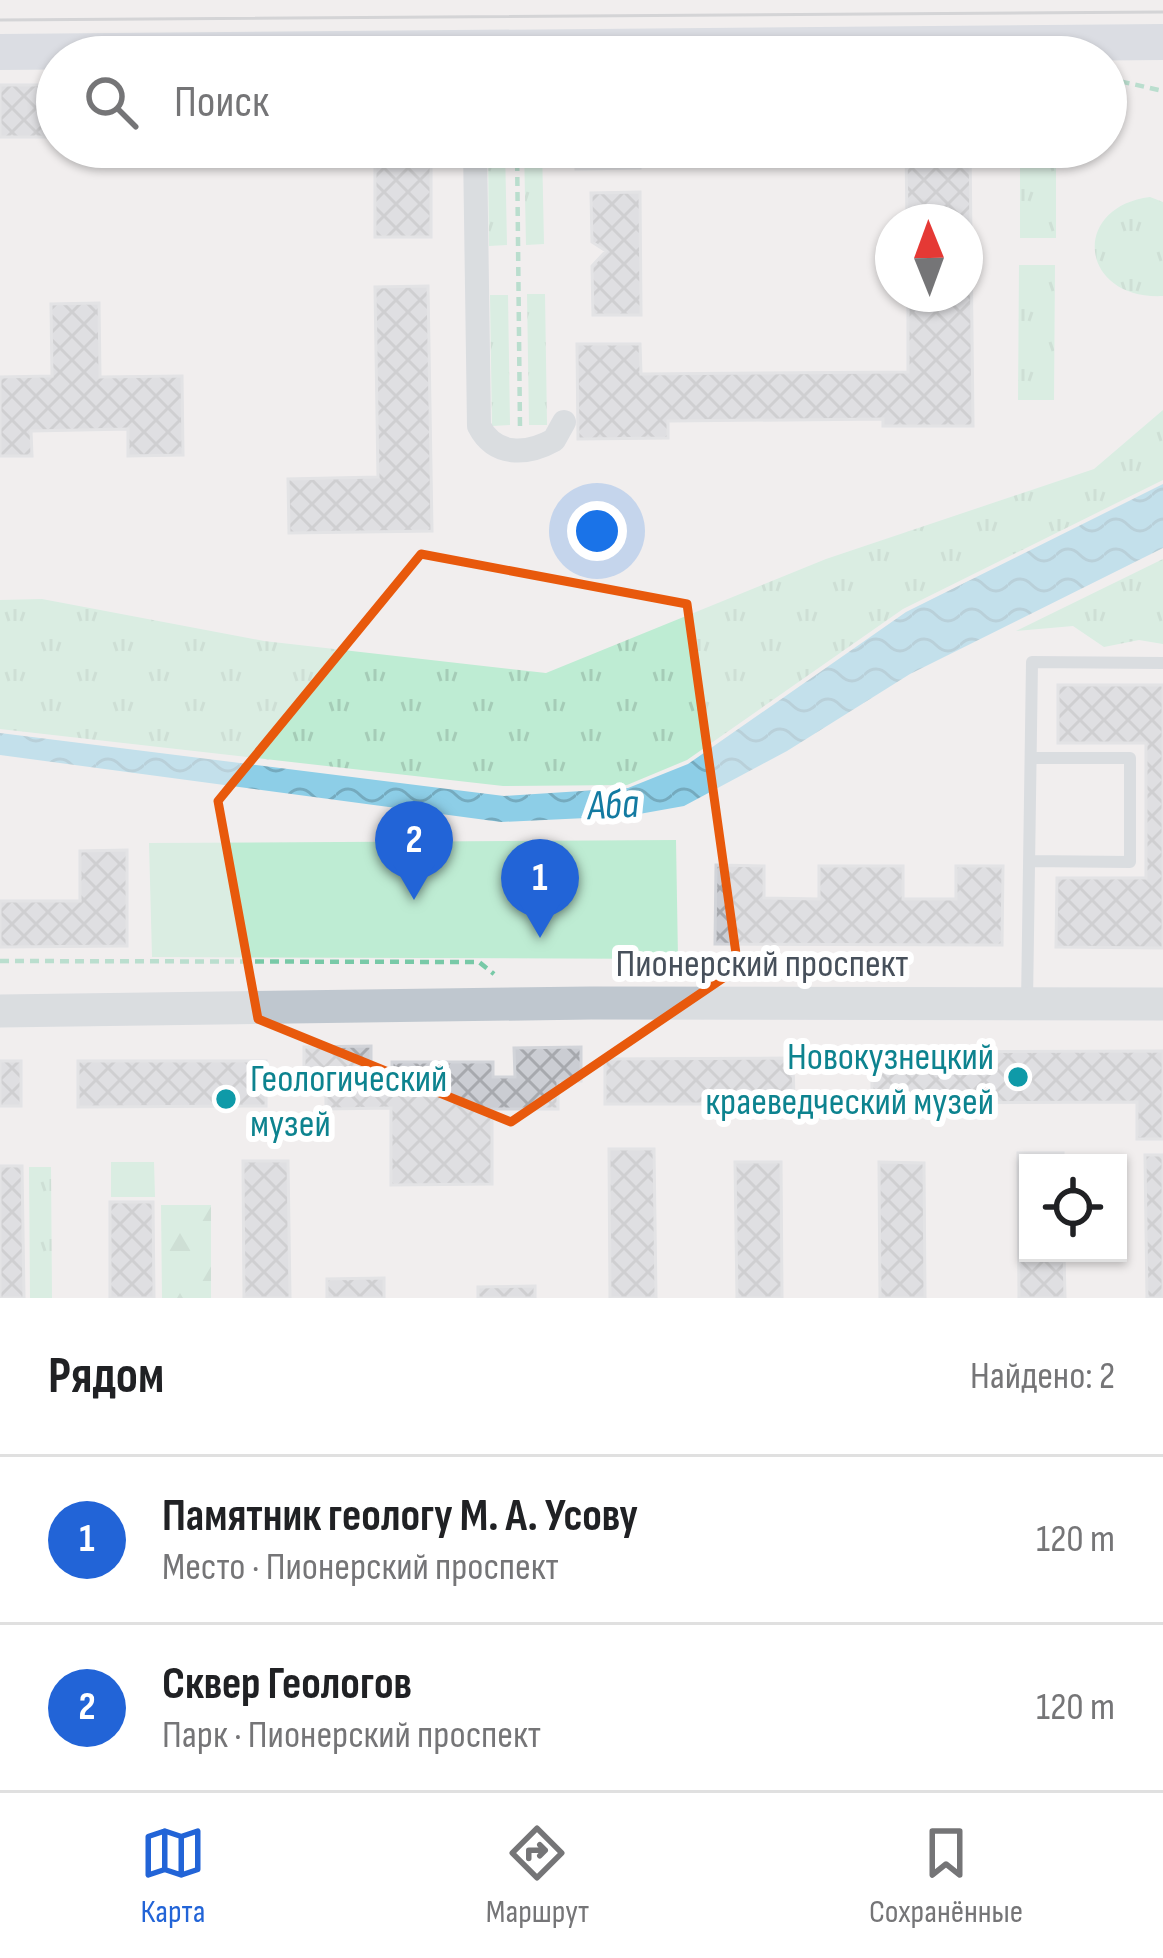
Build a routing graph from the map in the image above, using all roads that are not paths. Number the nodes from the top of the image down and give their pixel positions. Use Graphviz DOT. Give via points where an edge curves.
graph roads {
  1 [pos="1127,43"];
  2 [pos="1163,43"];
  3 [pos="0,52"];
  4 [pos="36,52"];
  5 [pos="475,168"];
  6 [pos="564,422"];
  7 [pos="1163,663"];
  8 [pos="1031,758"];
  9 [pos="1029,861"];
  10 [pos="1028,1004"];
  11 [pos="1163,1004"];
  12 [pos="0,1011"];
  1 -- 2 [label="main road"];
  3 -- 4 [label="main road"];
  5 -- 6 [label="street" via="479,426 500,448 520,451 554,440"];
  7 -- 8 [label="lane" via="1032,662"];
  8 -- 9 [label="lane"];
  8 -- 9 [label="lane" via="1130,758 1130,862"];
  9 -- 10 [label="lane"];
  10 -- 11 [label="street, Пионерский проспект"];
  10 -- 12 [label="street, Пионерский проспект"];
}
